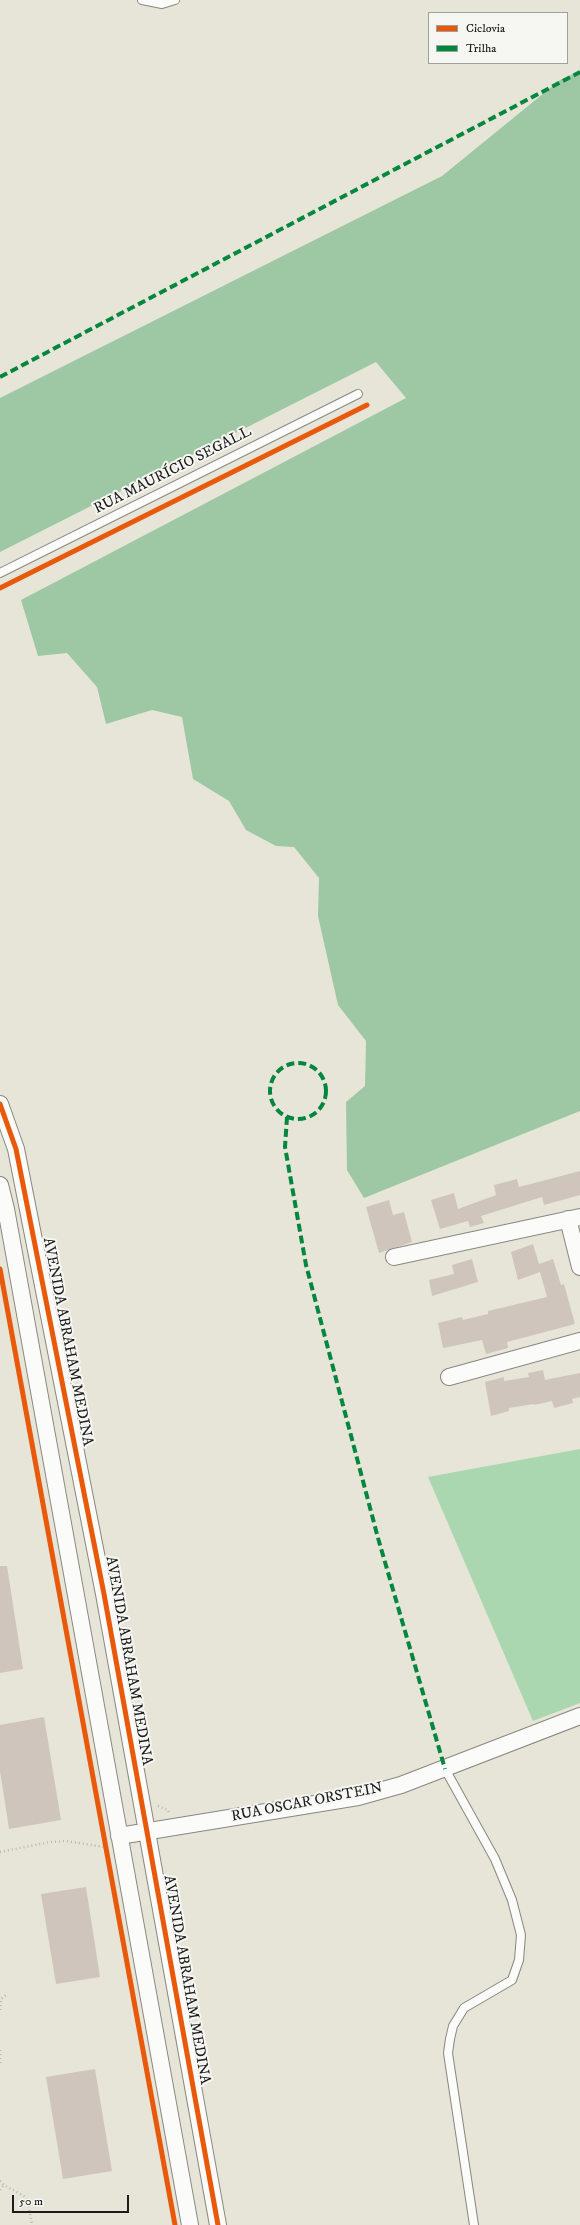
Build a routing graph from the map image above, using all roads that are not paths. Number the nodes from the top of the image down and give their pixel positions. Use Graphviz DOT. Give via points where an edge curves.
graph roads {
  1 [pos="142,0"];
  2 [pos="175,0"];
  3 [pos="358,394"];
  4 [pos="0,573"];
  5 [pos="0,1104"];
  6 [pos="0,1185"];
  7 [pos="3,1210"];
  8 [pos="574,1218"];
  9 [pos="394,1257"];
  10 [pos="580,1267"];
  11 [pos="52,1326"];
  12 [pos="28,1328"];
  13 [pos="580,1341"];
  14 [pos="58,1359"];
  15 [pos="34,1363"];
  16 [pos="449,1377"];
  17 [pos="580,1716"];
  18 [pos="445,1769"];
  19 [pos="147,1831"];
  20 [pos="119,1836"];
  21 [pos="190,2225"];
  22 [pos="218,2225"];
  23 [pos="474,2225"];
  1 -- 2 [label="lane" via="162,4"];
  3 -- 4 [label="lane, RUA MAURÍCIO SEGALL"];
  5 -- 11 [label="street, AVENIDA ABRAHAM MEDINA" via="16,1149"];
  6 -- 7 [label="street"];
  7 -- 12 [label="street"];
  8 -- 9 [label="street"];
  8 -- 10 [label="street"];
  11 -- 12 [label="street" via="49,1332 39,1336 34,1335"];
  11 -- 14 [label="street, AVENIDA ABRAHAM MEDINA"];
  12 -- 15 [label="street"];
  13 -- 16 [label="street"];
  14 -- 15 [label="street" via="46,1353"];
  14 -- 19 [label="street, AVENIDA ABRAHAM MEDINA"];
  15 -- 20 [label="street"];
  17 -- 18 [label="street, RUA OSCAR ORSTEIN"];
  18 -- 19 [label="street, RUA OSCAR ORSTEIN" via="358,1796"];
  18 -- 23 [label="lane" via="494,1859 512,1900 520,1935 519,1960 512,1980 464,2008 453,2026 450,2039 448,2053"];
  19 -- 20 [label="street, RUA OSCAR ORSTEIN"];
  19 -- 22 [label="street, AVENIDA ABRAHAM MEDINA"];
  20 -- 21 [label="street"];
}
